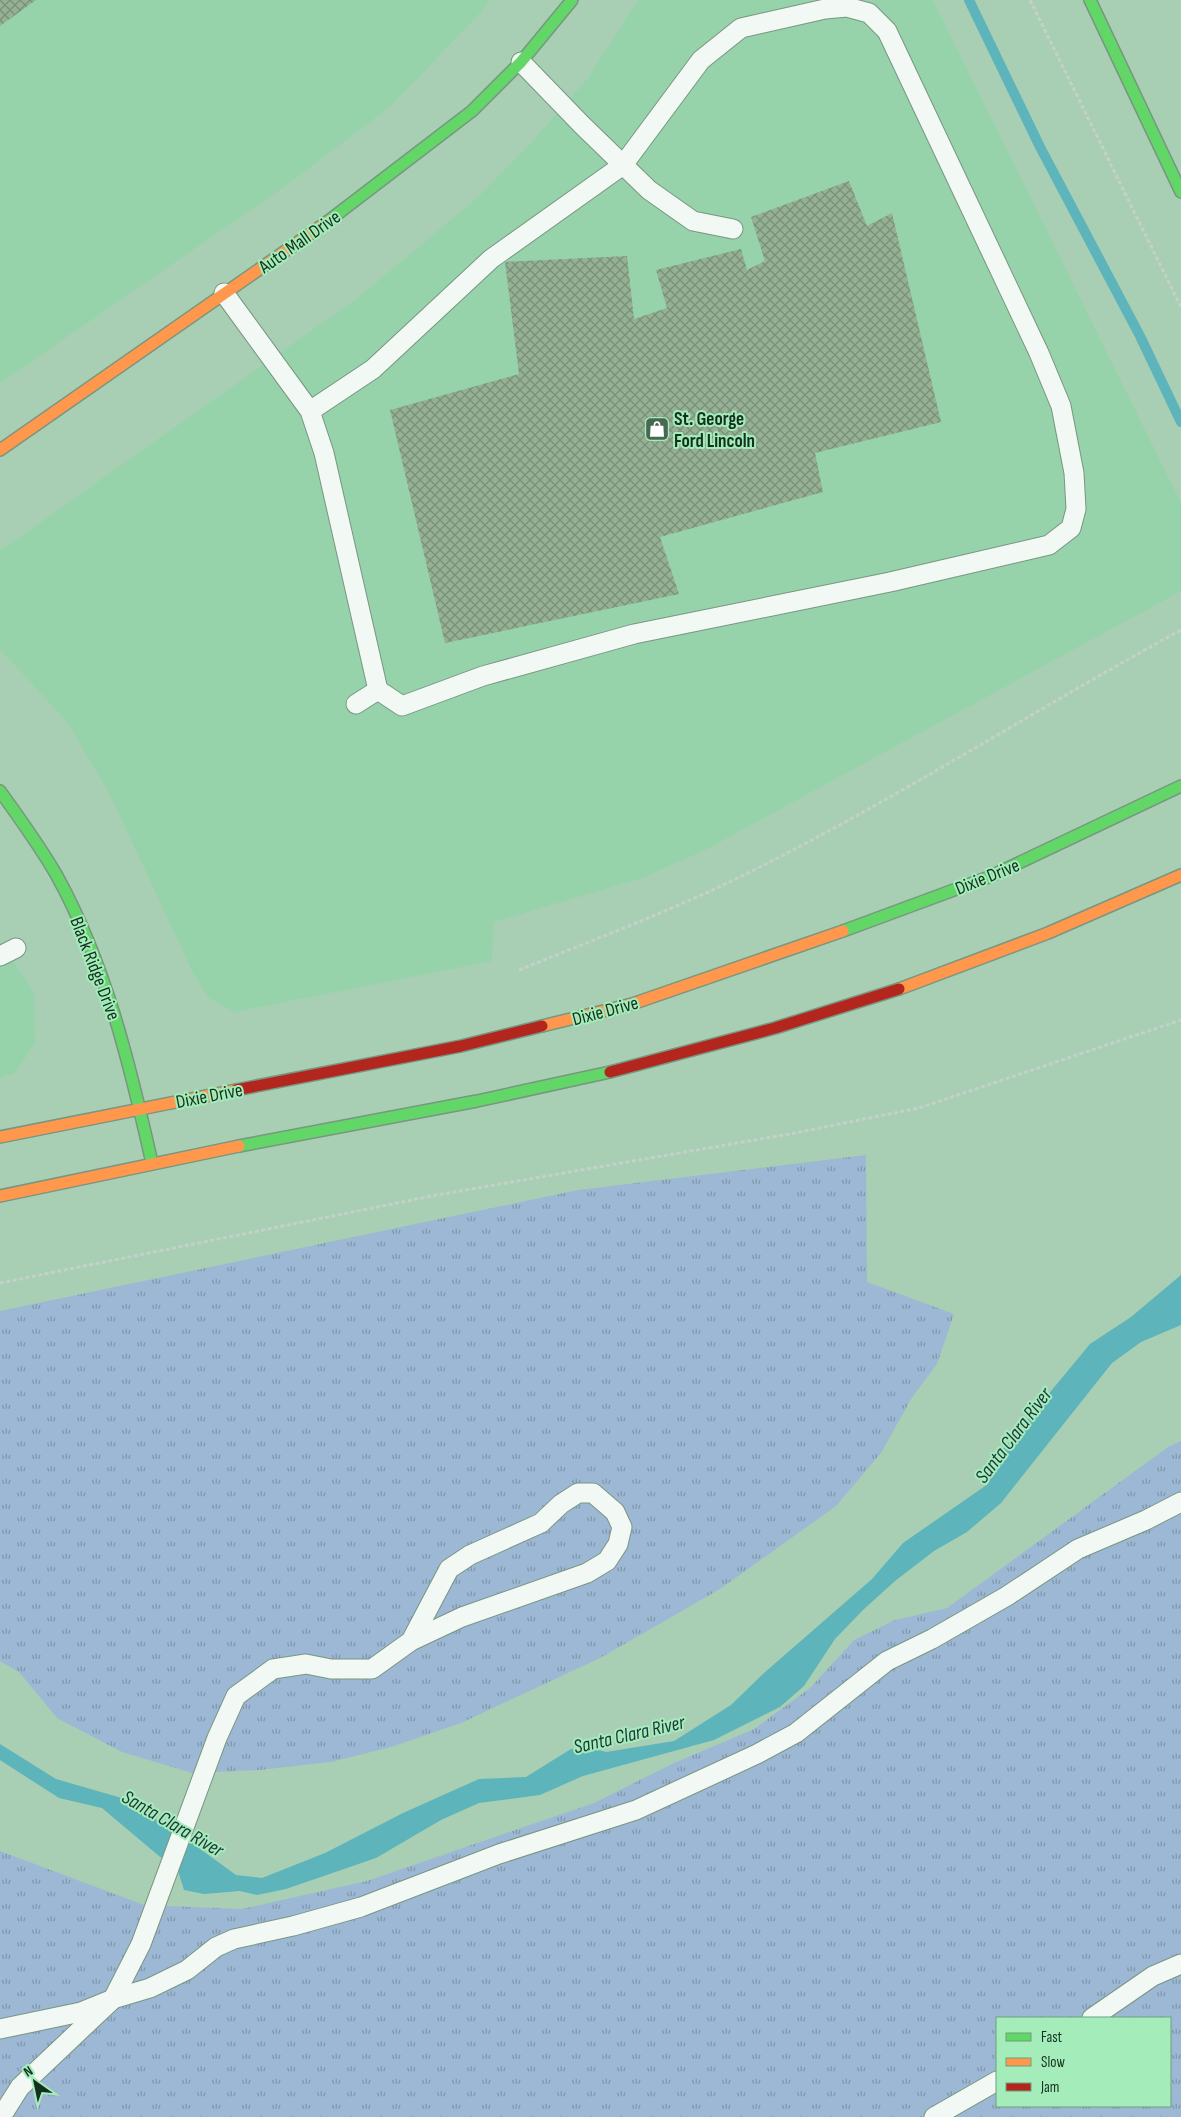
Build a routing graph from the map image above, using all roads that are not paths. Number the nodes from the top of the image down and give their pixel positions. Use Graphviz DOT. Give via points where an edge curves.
graph roads {
  1 [pos="572,0"];
  2 [pos="1090,0"];
  3 [pos="521,62"];
  4 [pos="1126,72"];
  5 [pos="623,165"];
  6 [pos="1181,167"];
  7 [pos="1181,192"];
  8 [pos="733,229"];
  9 [pos="224,293"];
  10 [pos="310,411"];
  11 [pos="0,450"];
  12 [pos="378,690"];
  13 [pos="356,704"];
  14 [pos="1181,786"];
  15 [pos="0,790"];
  16 [pos="1181,875"];
  17 [pos="140,1108"];
  18 [pos="0,1137"];
  19 [pos="152,1163"];
  20 [pos="0,1196"];
  21 [pos="1181,1502"];
  22 [pos="411,1641"];
  23 [pos="1181,1964"];
  24 [pos="113,1999"];
  25 [pos="1093,2017"];
  26 [pos="0,2029"];
  27 [pos="996,2082"];
  28 [pos="2,2117"];
  29 [pos="934,2117"];
  1 -- 3 [label="main road, Auto Mall Drive"];
  2 -- 4 [label="main road"];
  3 -- 5 [label="lane"];
  3 -- 9 [label="main road, Auto Mall Drive" via="464,117 326,223"];
  4 -- 6 [label="main road"];
  4 -- 7 [label="main road"];
  5 -- 8 [label="lane" via="649,190 693,221"];
  5 -- 10 [label="lane" via="491,259 374,369"];
  5 -- 12 [label="lane" via="701,60 741,28 825,8 847,7 869,13 887,31 912,80 1061,406 1074,473 1076,509 1071,528 1049,545 890,582 634,634 543,657 402,706"];
  9 -- 10 [label="lane"];
  9 -- 11 [label="main road, Auto Mall Drive"];
  10 -- 12 [label="lane" via="324,453"];
  12 -- 13 [label="lane"];
  14 -- 17 [label="main road, Dixie Drive" via="989,876 758,962 632,1004 461,1046"];
  15 -- 17 [label="main road, Black Ridge Drive" via="17,811 78,916 102,975"];
  16 -- 19 [label="main road" via="992,957 848,1007 735,1040 509,1094"];
  17 -- 18 [label="main road, Dixie Drive"];
  17 -- 19 [label="main road, Black Ridge Drive"];
  19 -- 20 [label="main road"];
  21 -- 24 [label="lane" via="1078,1549 998,1600 887,1661 796,1732 757,1754 636,1810 499,1854 361,1907 234,1939 216,1947 187,1970 150,1988"];
  22 -- 22 [label="lane" via="462,1617 587,1573 607,1561 618,1544 622,1526 615,1512 593,1493 578,1493 560,1504 541,1523 470,1555 449,1569"];
  22 -- 24 [label="lane" via="372,1669 306,1664 273,1669 236,1696 217,1738 141,1944"];
  23 -- 25 [label="lane" via="1153,1976"];
  24 -- 26 [label="lane" via="81,2012"];
  24 -- 28 [label="lane" via="20,2087"];
  27 -- 29 [label="lane"];
}
